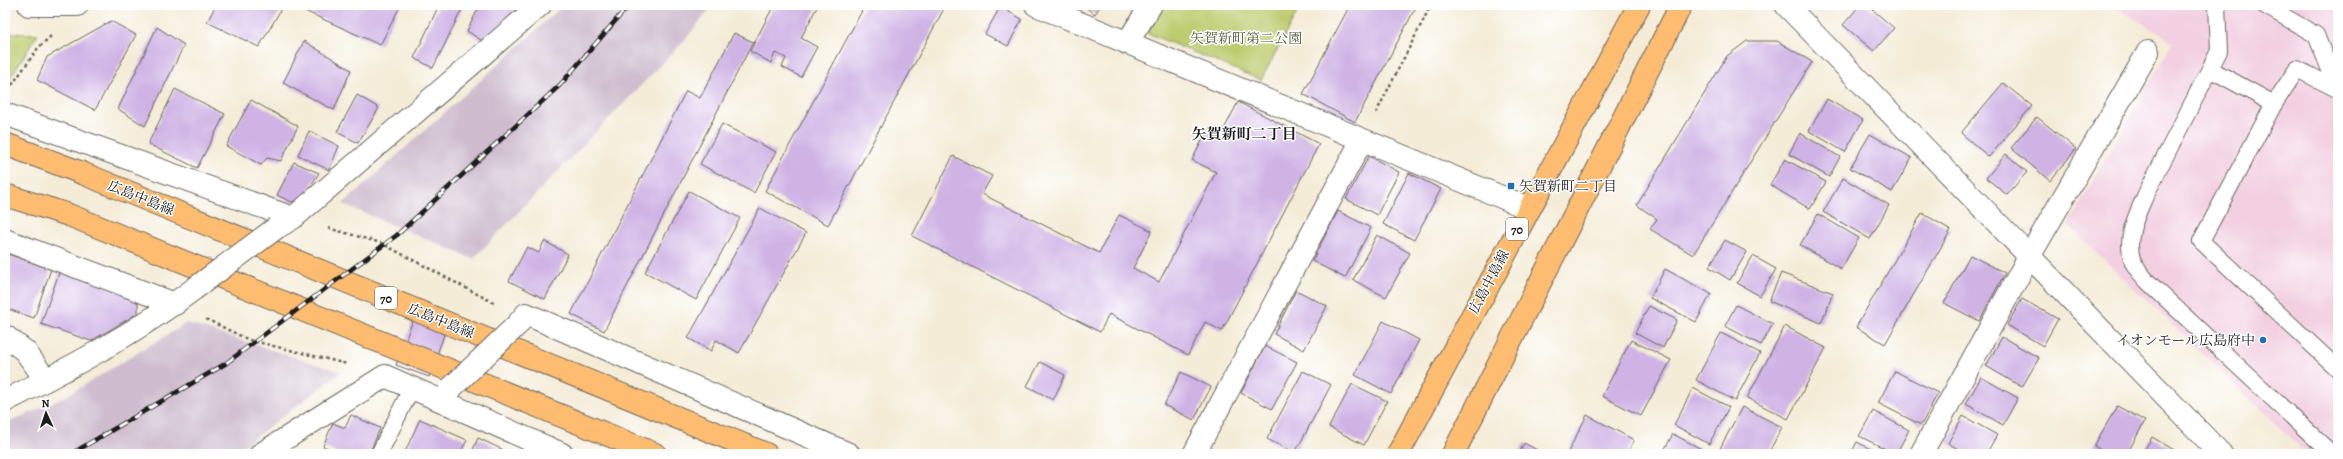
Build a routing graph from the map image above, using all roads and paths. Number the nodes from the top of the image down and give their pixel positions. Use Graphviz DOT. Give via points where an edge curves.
graph roads {
  1 [pos="77,5"];
  2 [pos="540,5"];
  3 [pos="1036,5"];
  4 [pos="1150,5"];
  5 [pos="1431,5"];
  6 [pos="1639,5"];
  7 [pos="1681,5"];
  8 [pos="1786,5"];
  9 [pos="2217,5"];
  10 [pos="2264,5"];
  11 [pos="35,6"];
  12 [pos="56,31"];
  13 [pos="1127,43"];
  14 [pos="2148,52"];
  15 [pos="2210,69"];
  16 [pos="8,90"];
  17 [pos="2337,90"];
  18 [pos="2274,104"];
  19 [pos="5,114"];
  20 [pos="1362,140"];
  21 [pos="5,144"];
  22 [pos="5,195"];
  23 [pos="1528,208"];
  24 [pos="285,223"];
  25 [pos="5,240"];
  26 [pos="2030,255"];
  27 [pos="487,300"];
  28 [pos="175,304"];
  29 [pos="5,336"];
  30 [pos="353,366"];
  31 [pos="2338,369"];
  32 [pos="46,380"];
  33 [pos="412,387"];
  34 [pos="445,395"];
  35 [pos="5,401"];
  36 [pos="261,454"];
  37 [pos="379,454"];
  38 [pos="562,454"];
  39 [pos="655,454"];
  40 [pos="766,454"];
  41 [pos="849,454"];
  42 [pos="1194,454"];
  43 [pos="1398,454"];
  44 [pos="1453,454"];
  45 [pos="1921,454"];
  46 [pos="2221,454"];
  47 [pos="2332,454"];
  1 -- 11 [label="street"];
  2 -- 24 [label="street"];
  3 -- 13 [label="street"];
  4 -- 13 [label="street"];
  5 -- 20 [label="path"];
  6 -- 23 [label="main road, 広島中島線 / 70"];
  7 -- 44 [label="main road"];
  8 -- 26 [label="street"];
  9 -- 15 [label="lane" via="2219,51"];
  10 -- 17 [label="lane" via="2316,35"];
  12 -- 16 [label="path" via="38,48"];
  13 -- 20 [label="street"];
  14 -- 26 [label="street"];
  15 -- 18 [label="lane"];
  15 -- 47 [label="lane" via="2135,218 2129,241 2133,262 2148,282"];
  17 -- 18 [label="lane" via="2297,69"];
  18 -- 31 [label="lane" via="2201,241"];
  19 -- 24 [label="street"];
  20 -- 23 [label="street"];
  20 -- 42 [label="street"];
  21 -- 40 [label="main road, 広島中島線 / 70" via="82,173"];
  22 -- 39 [label="main road" via="76,218"];
  23 -- 43 [label="main road, 広島中島線 / 70"];
  24 -- 27 [label="path" via="381,243"];
  24 -- 28 [label="street, bridge"];
  25 -- 28 [label="street"];
  26 -- 45 [label="street"];
  26 -- 46 [label="street"];
  28 -- 30 [label="path" via="249,340"];
  28 -- 32 [label="street" via="67,370"];
  29 -- 32 [label="street" via="26,351"];
  32 -- 35 [label="street"];
  33 -- 34 [label="street"];
  33 -- 36 [label="street" via="385,376"];
  33 -- 37 [label="lane"];
  34 -- 38 [label="street"];
  34 -- 41 [label="street, bridge" via="522,320"];
}
